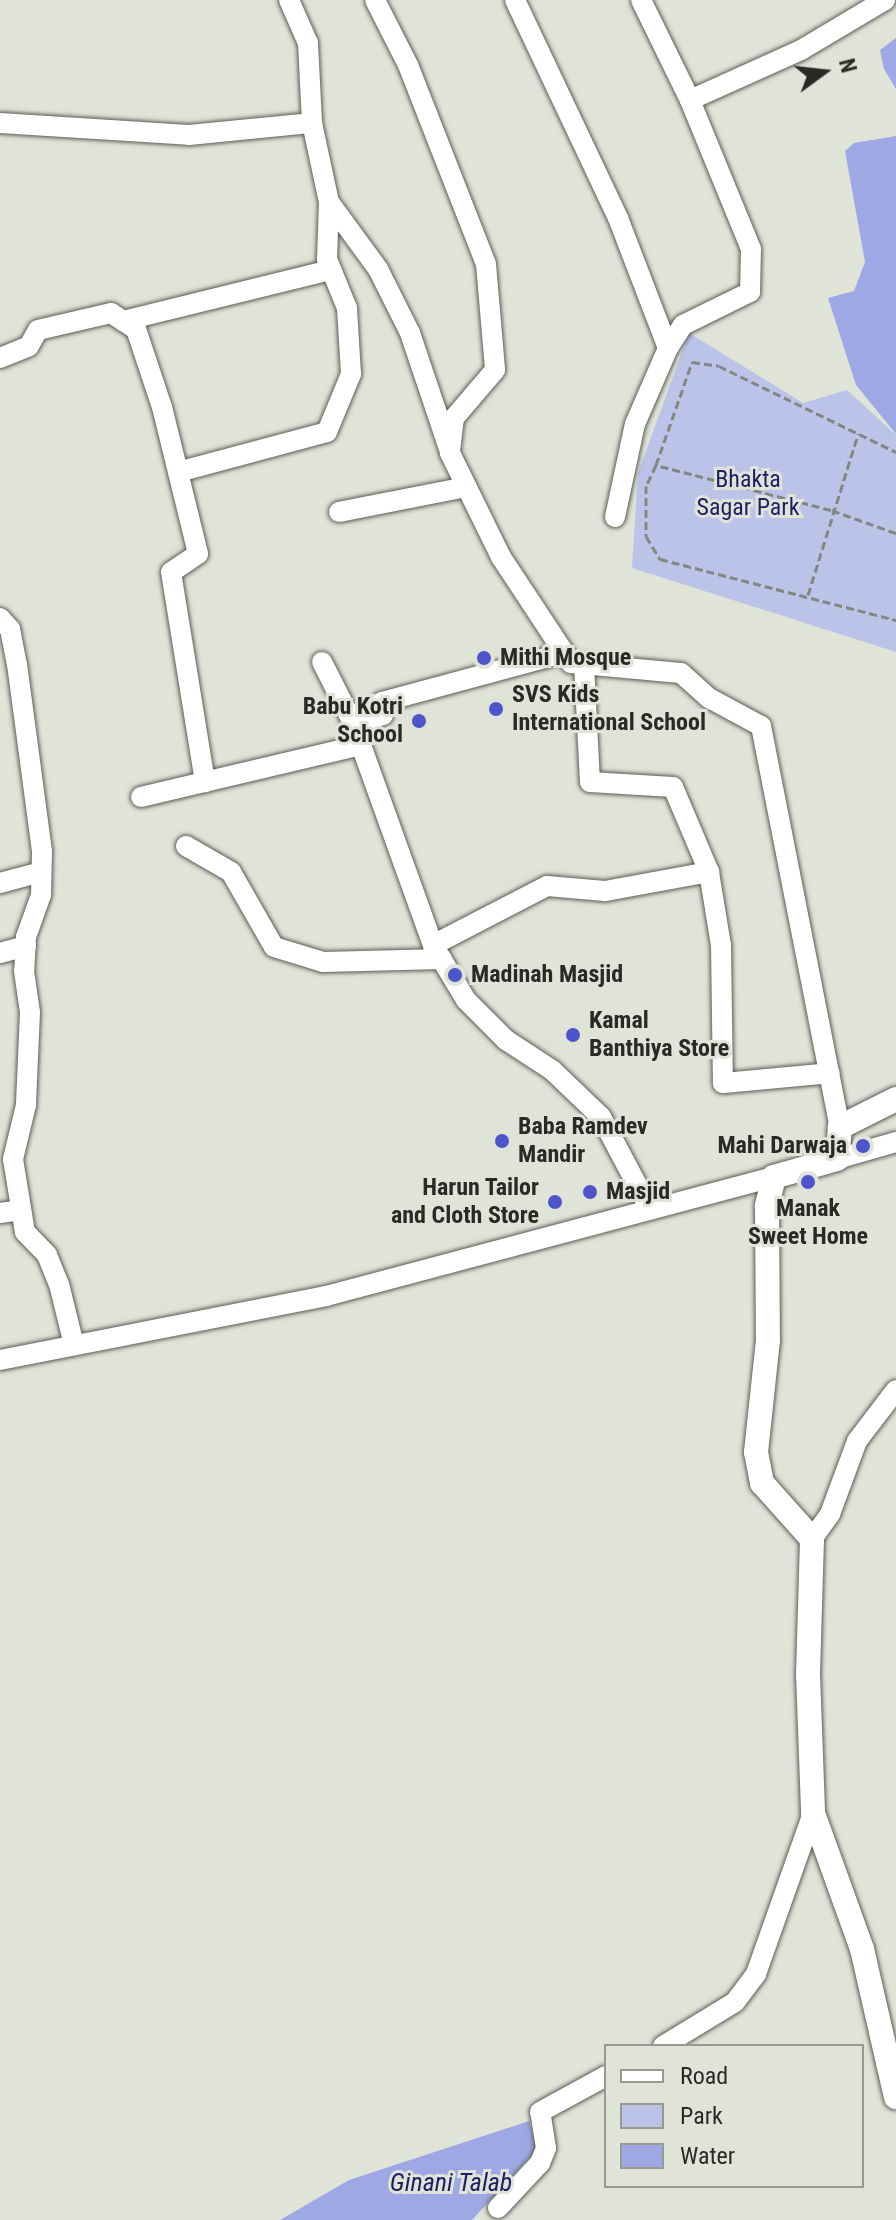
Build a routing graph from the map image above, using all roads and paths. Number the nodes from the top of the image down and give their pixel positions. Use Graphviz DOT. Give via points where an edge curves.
graph roads {
  1 [pos="289,0"];
  2 [pos="375,0"];
  3 [pos="515,0"];
  4 [pos="641,0"];
  5 [pos="885,0"];
  6 [pos="690,100"];
  7 [pos="0,123"];
  8 [pos="312,123"];
  9 [pos="329,202"];
  10 [pos="331,270"];
  11 [pos="123,321"];
  12 [pos="668,348"];
  13 [pos="0,358"];
  14 [pos="858,434"];
  15 [pos="896,452"];
  16 [pos="450,453"];
  17 [pos="656,465"];
  18 [pos="178,472"];
  19 [pos="467,487"];
  20 [pos="831,510"];
  21 [pos="339,512"];
  22 [pos="615,517"];
  23 [pos="896,533"];
  24 [pos="808,595"];
  25 [pos="0,618"];
  26 [pos="896,620"];
  27 [pos="564,653"];
  28 [pos="322,662"];
  29 [pos="584,664"];
  30 [pos="353,723"];
  31 [pos="361,745"];
  32 [pos="205,782"];
  33 [pos="141,797"];
  34 [pos="186,846"];
  35 [pos="41,872"];
  36 [pos="709,872"];
  37 [pos="0,883"];
  38 [pos="26,946"];
  39 [pos="437,952"];
  40 [pos="0,953"];
  41 [pos="830,1073"];
  42 [pos="896,1099"];
  43 [pos="840,1127"];
  44 [pos="896,1142"];
  45 [pos="837,1159"];
  46 [pos="774,1177"];
  47 [pos="650,1209"];
  48 [pos="21,1210"];
  49 [pos="0,1213"];
  50 [pos="74,1345"];
  51 [pos="0,1360"];
  52 [pos="896,1390"];
  53 [pos="812,1539"];
  54 [pos="813,1813"];
  55 [pos="666,2044"];
  56 [pos="604,2077"];
  57 [pos="895,2081"];
  58 [pos="498,2208"];
  1 -- 8 [label="street" via="308,43"];
  2 -- 16 [label="street" via="408,65 486,264 495,370 454,418"];
  3 -- 12 [label="street" via="618,218"];
  4 -- 6 [label="street"];
  5 -- 6 [label="street" via="801,50"];
  6 -- 12 [label="street" via="751,249 750,292 683,325"];
  7 -- 8 [label="street" via="189,135"];
  8 -- 9 [label="street"];
  9 -- 10 [label="street"];
  9 -- 16 [label="street" via="378,269 410,333"];
  10 -- 11 [label="street"];
  10 -- 18 [label="street" via="347,308 351,374 327,432"];
  11 -- 13 [label="street" via="111,313 38,330 29,346"];
  11 -- 18 [label="street" via="136,329"];
  12 -- 22 [label="street" via="635,424"];
  14 -- 15 [label="path"];
  14 -- 17 [label="path" via="719,366 692,362"];
  14 -- 20 [label="path"];
  16 -- 19 [label="street"];
  17 -- 20 [label="path"];
  17 -- 24 [label="path" via="646,486 646,536 660,559"];
  18 -- 32 [label="street" via="198,554 171,572"];
  19 -- 21 [label="street"];
  19 -- 27 [label="street" via="501,557"];
  20 -- 23 [label="path"];
  20 -- 24 [label="path"];
  24 -- 26 [label="path"];
  25 -- 35 [label="street" via="10,629 32,752"];
  27 -- 29 [label="street" via="571,663"];
  27 -- 30 [label="street" via="382,702 383,715"];
  28 -- 30 [label="street"];
  29 -- 36 [label="street" via="590,782 673,787"];
  29 -- 41 [label="street" via="681,673 709,698 761,726"];
  30 -- 31 [label="street"];
  31 -- 32 [label="street"];
  31 -- 39 [label="street"];
  32 -- 33 [label="street"];
  34 -- 39 [label="street" via="231,872 274,947 323,962"];
  35 -- 37 [label="street"];
  35 -- 38 [label="street" via="41,895"];
  36 -- 39 [label="street" via="605,891 547,886"];
  36 -- 41 [label="street" via="721,945 723,1083"];
  38 -- 40 [label="street"];
  38 -- 48 [label="street" via="26,1105 13,1159"];
  39 -- 47 [label="street" via="466,1000 506,1040 552,1070 601,1117"];
  41 -- 43 [label="street"];
  42 -- 43 [label="street"];
  43 -- 45 [label="street"];
  44 -- 45 [label="street"];
  45 -- 46 [label="street"];
  46 -- 47 [label="street"];
  46 -- 53 [label="street" via="767,1206 768,1340 756,1452 762,1483"];
  47 -- 50 [label="street" via="326,1296"];
  48 -- 49 [label="street"];
  48 -- 50 [label="street" via="25,1232 47,1255 59,1284"];
  50 -- 51 [label="street"];
  52 -- 53 [label="street" via="857,1441 830,1514"];
  53 -- 54 [label="street" via="808,1674"];
  54 -- 55 [label="street" via="756,1974 735,2002"];
  54 -- 57 [label="street" via="862,1949"];
  56 -- 58 [label="street" via="540,2112 546,2148 540,2163"];
}
